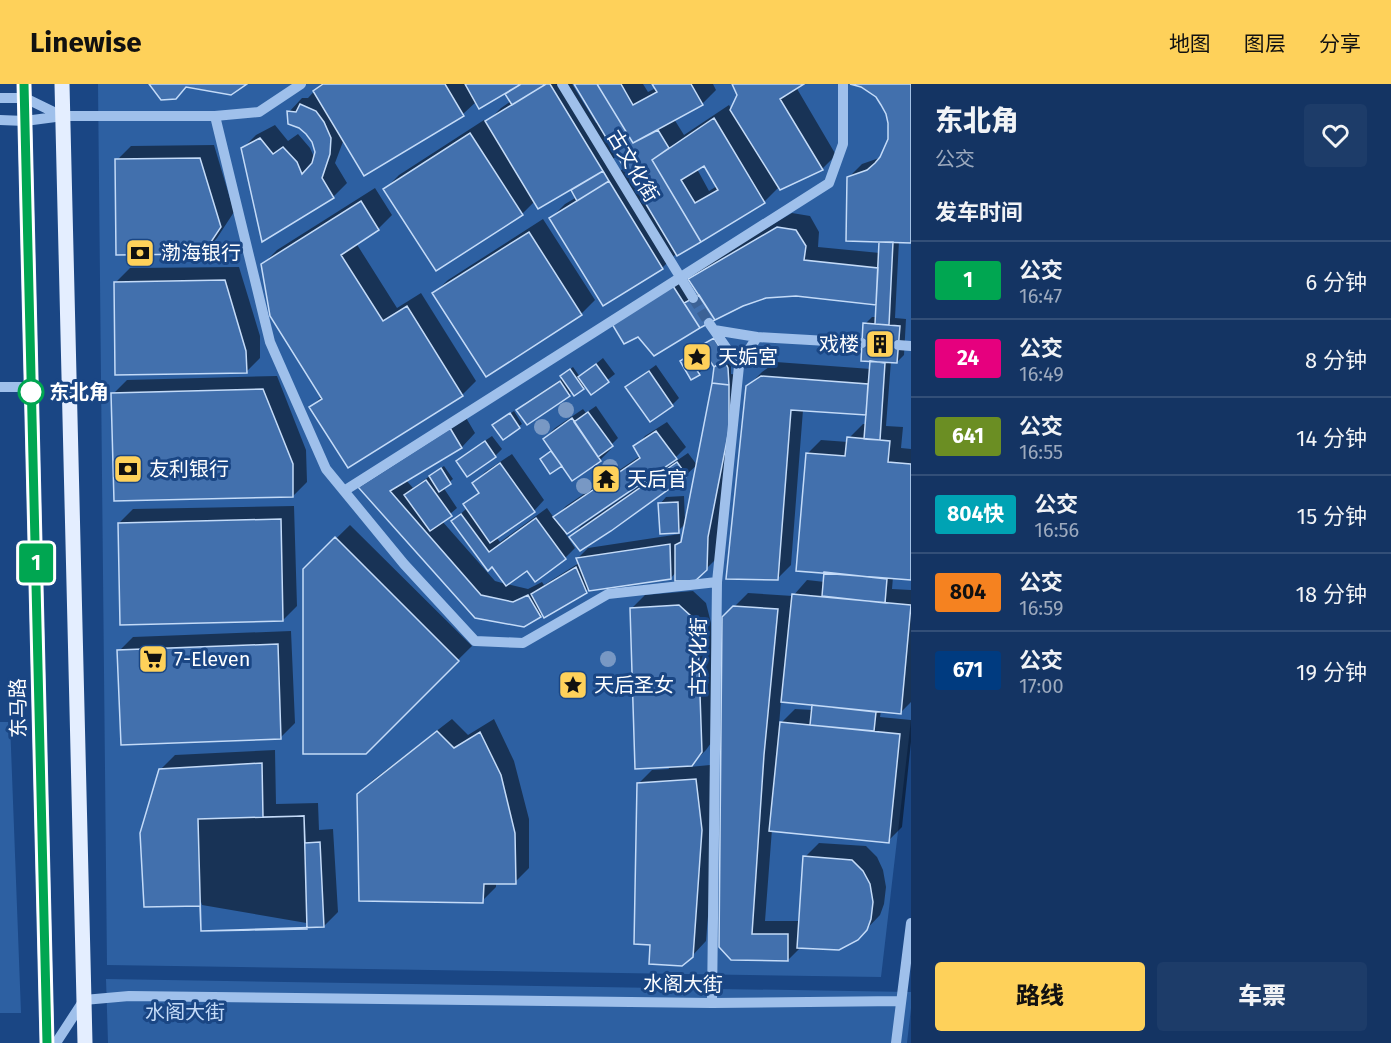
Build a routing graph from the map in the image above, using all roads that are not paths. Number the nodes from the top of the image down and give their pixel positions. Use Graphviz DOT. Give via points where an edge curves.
graph roads {
  1 [pos="62,84"];
  2 [pos="301,84"];
  3 [pos="562,84"];
  4 [pos="843,84"];
  5 [pos="24,91"];
  6 [pos="0,98"];
  7 [pos="63,116"];
  8 [pos="215,116"];
  9 [pos="0,120"];
  10 [pos="25,121"];
  11 [pos="680,277"];
  12 [pos="693,298"];
  13 [pos="757,337"];
  14 [pos="862,343"];
  15 [pos="898,345"];
  16 [pos="911,345"];
  17 [pos="739,366"];
  18 [pos="0,387"];
  19 [pos="31,387"];
  20 [pos="344,491"];
  21 [pos="717,582"];
  22 [pos="911,923"];
  23 [pos="84,1000"];
  24 [pos="902,1001"];
  25 [pos="712,1003"];
  26 [pos="47,1043"];
  27 [pos="56,1043"];
  28 [pos="85,1043"];
  29 [pos="896,1043"];
  1 -- 7 [label="main road"];
  2 -- 8 [label="street" via="259,112"];
  3 -- 11 [label="street, 古文化街"];
  4 -- 11 [label="street" via="843,144 829,183"];
  5 -- 6 [label="street"];
  5 -- 7 [label="street"];
  5 -- 10 [label="main road, 东马路"];
  7 -- 8 [label="street"];
  7 -- 10 [label="street"];
  7 -- 23 [label="main road"];
  8 -- 20 [label="street" via="270,342 326,469"];
  9 -- 10 [label="street"];
  10 -- 19 [label="main road, 东马路"];
  11 -- 12 [label="street, 古文化街"];
  11 -- 20 [label="street"];
  13 -- 14 [label="street"];
  13 -- 17 [label="street"];
  13 -- 17 [label="street" via="711,327"];
  15 -- 16 [label="street"];
  17 -- 21 [label="street, 古文化街"];
  18 -- 19 [label="street"];
  19 -- 26 [label="main road, 东马路"];
  20 -- 21 [label="street" via="475,641 523,643 608,594"];
  21 -- 25 [label="street, 古文化街"];
  22 -- 24 [label="street"];
  23 -- 25 [label="street, 水阁大街" via="129,996"];
  23 -- 27 [label="street"];
  23 -- 28 [label="main road"];
  24 -- 25 [label="street, 水阁大街"];
  24 -- 29 [label="street"];
}
